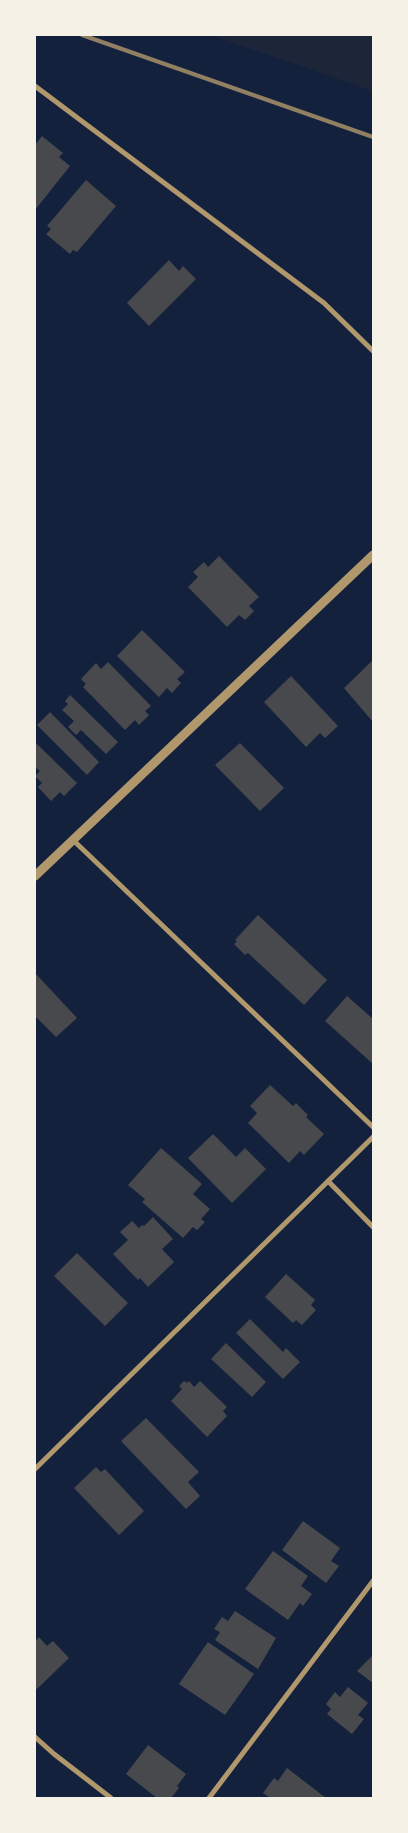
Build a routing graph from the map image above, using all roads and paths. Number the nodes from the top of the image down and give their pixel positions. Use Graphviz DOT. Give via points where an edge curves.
graph roads {
  1 [pos="35,86"];
  2 [pos="373,351"];
  3 [pos="373,555"];
  4 [pos="72,840"];
  5 [pos="35,876"];
  6 [pos="373,1127"];
  7 [pos="373,1137"];
  8 [pos="328,1181"];
  9 [pos="373,1227"];
  10 [pos="35,1469"];
  11 [pos="373,1581"];
  12 [pos="35,1737"];
  13 [pos="111,1798"];
  14 [pos="209,1798"];
  1 -- 2 [label="street" via="324,303"];
  3 -- 4 [label="street"];
  4 -- 5 [label="street"];
  4 -- 6 [label="street"];
  7 -- 8 [label="street"];
  8 -- 9 [label="street"];
  8 -- 10 [label="street"];
  11 -- 14 [label="street"];
  12 -- 13 [label="street"];
}
